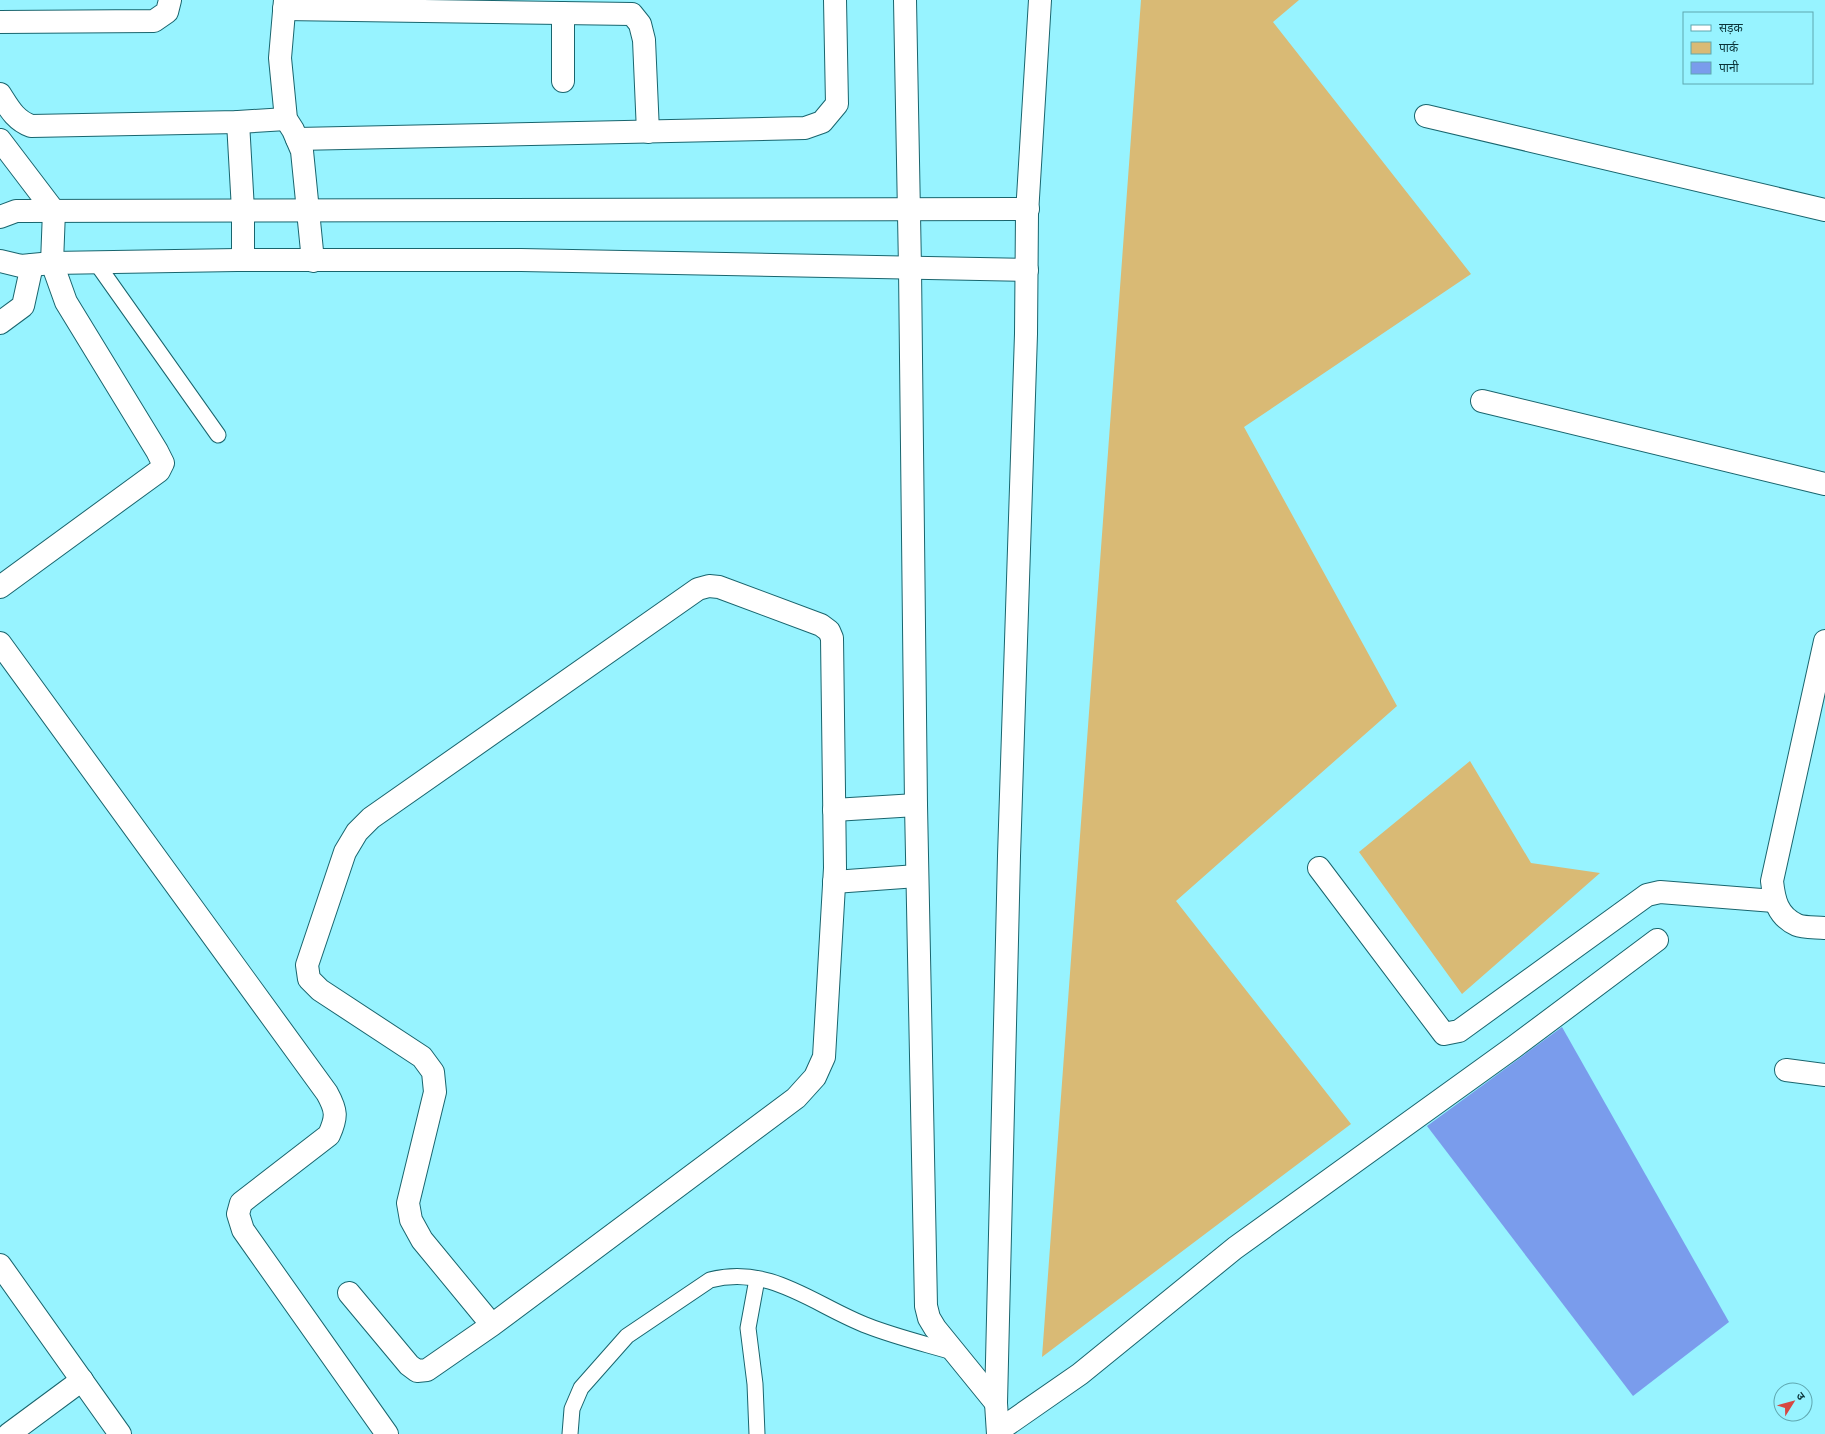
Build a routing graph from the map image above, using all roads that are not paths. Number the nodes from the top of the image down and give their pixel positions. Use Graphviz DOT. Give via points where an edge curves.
graph roads {
  1 [pos="170,0"];
  2 [pos="836,0"];
  3 [pos="905,0"];
  4 [pos="1040,0"];
  5 [pos="284,5"];
  6 [pos="563,14"];
  7 [pos="0,22"];
  8 [pos="563,81"];
  9 [pos="0,94"];
  10 [pos="1426,116"];
  11 [pos="286,119"];
  12 [pos="238,122"];
  13 [pos="648,132"];
  14 [pos="297,139"];
  15 [pos="0,140"];
  16 [pos="908,209"];
  17 [pos="1028,209"];
  18 [pos="243,210"];
  19 [pos="308,210"];
  20 [pos="1825,210"];
  21 [pos="54,211"];
  22 [pos="0,217"];
  23 [pos="243,260"];
  24 [pos="0,261"];
  25 [pos="313,261"];
  26 [pos="42,264"];
  27 [pos="97,264"];
  28 [pos="910,268"];
  29 [pos="1027,270"];
  30 [pos="0,323"];
  31 [pos="1482,401"];
  32 [pos="218,436"];
  33 [pos="1825,484"];
  34 [pos="0,587"];
  35 [pos="1825,641"];
  36 [pos="0,643"];
  37 [pos="916,805"];
  38 [pos="834,810"];
  39 [pos="1319,868"];
  40 [pos="917,876"];
  41 [pos="834,882"];
  42 [pos="1774,901"];
  43 [pos="1825,928"];
  44 [pos="1657,940"];
  45 [pos="1786,1070"];
  46 [pos="1825,1074"];
  47 [pos="0,1265"];
  48 [pos="757,1278"];
  49 [pos="349,1293"];
  50 [pos="492,1325"];
  51 [pos="956,1353"];
  52 [pos="82,1380"];
  53 [pos="996,1404"];
  54 [pos="998,1432"];
  55 [pos="10,1434"];
  56 [pos="120,1434"];
  57 [pos="387,1434"];
  58 [pos="570,1434"];
  59 [pos="757,1434"];
  1 -- 7 [label="street" via="167,12 154,21"];
  2 -- 13 [label="street" via="837,104 822,122 805,128"];
  3 -- 16 [label="street"];
  4 -- 17 [label="street"];
  5 -- 6 [label="street"];
  5 -- 11 [label="street" via="280,58"];
  6 -- 8 [label="street"];
  6 -- 13 [label="street" via="632,14 640,24 644,40"];
  9 -- 12 [label="street" via="13,115 31,126"];
  10 -- 20 [label="street"];
  11 -- 12 [label="street"];
  11 -- 14 [label="street"];
  12 -- 18 [label="street"];
  13 -- 14 [label="street"];
  14 -- 19 [label="street" via="302,151"];
  15 -- 21 [label="street"];
  16 -- 17 [label="street"];
  16 -- 19 [label="street"];
  16 -- 28 [label="street"];
  17 -- 29 [label="street"];
  18 -- 19 [label="street"];
  18 -- 21 [label="street"];
  18 -- 23 [label="street"];
  19 -- 25 [label="street"];
  21 -- 22 [label="street" via="16,211"];
  21 -- 26 [label="street"];
  23 -- 25 [label="street"];
  23 -- 27 [label="street"];
  24 -- 26 [label="street" via="21,266"];
  25 -- 28 [label="street" via="521,260"];
  26 -- 27 [label="street"];
  26 -- 30 [label="street" via="23,306"];
  26 -- 34 [label="street" via="163,463 159,471"];
  27 -- 32 [label="lane"];
  28 -- 29 [label="street"];
  28 -- 37 [label="street"];
  29 -- 53 [label="street"];
  31 -- 33 [label="street"];
  35 -- 42 [label="street" via="1772,881"];
  36 -- 57 [label="street" via="335,1108 335,1122 329,1135 241,1203 238,1214 243,1230"];
  37 -- 38 [label="street"];
  37 -- 40 [label="street"];
  38 -- 41 [label="street"];
  38 -- 50 [label="street" via="833,646 829,630 719,587 709,586 692,593 371,818 357,832 345,852 307,965 309,979 320,990 422,1057 433,1072 435,1092 408,1203 411,1220 422,1240"];
  39 -- 42 [label="street" via="1444,1034 1459,1031 1647,895 1660,892"];
  40 -- 41 [label="street"];
  40 -- 51 [label="street" via="926,1306 929,1318"];
  41 -- 50 [label="street" via="824,1057 815,1077 796,1098"];
  42 -- 43 [label="street" via="1783,915 1797,925"];
  44 -- 54 [label="street" via="1514,1047 1235,1248 1080,1374"];
  45 -- 46 [label="street"];
  47 -- 52 [label="street"];
  48 -- 51 [label="lane" via="785,1285 867,1326"];
  48 -- 58 [label="lane" via="724,1276 710,1280 627,1336 580,1388 572,1409"];
  48 -- 59 [label="lane" via="748,1328 755,1384"];
  49 -- 50 [label="street" via="409,1365 417,1371 428,1370"];
  51 -- 53 [label="street"];
  52 -- 55 [label="street"];
  52 -- 56 [label="street"];
  53 -- 54 [label="street"];
}
